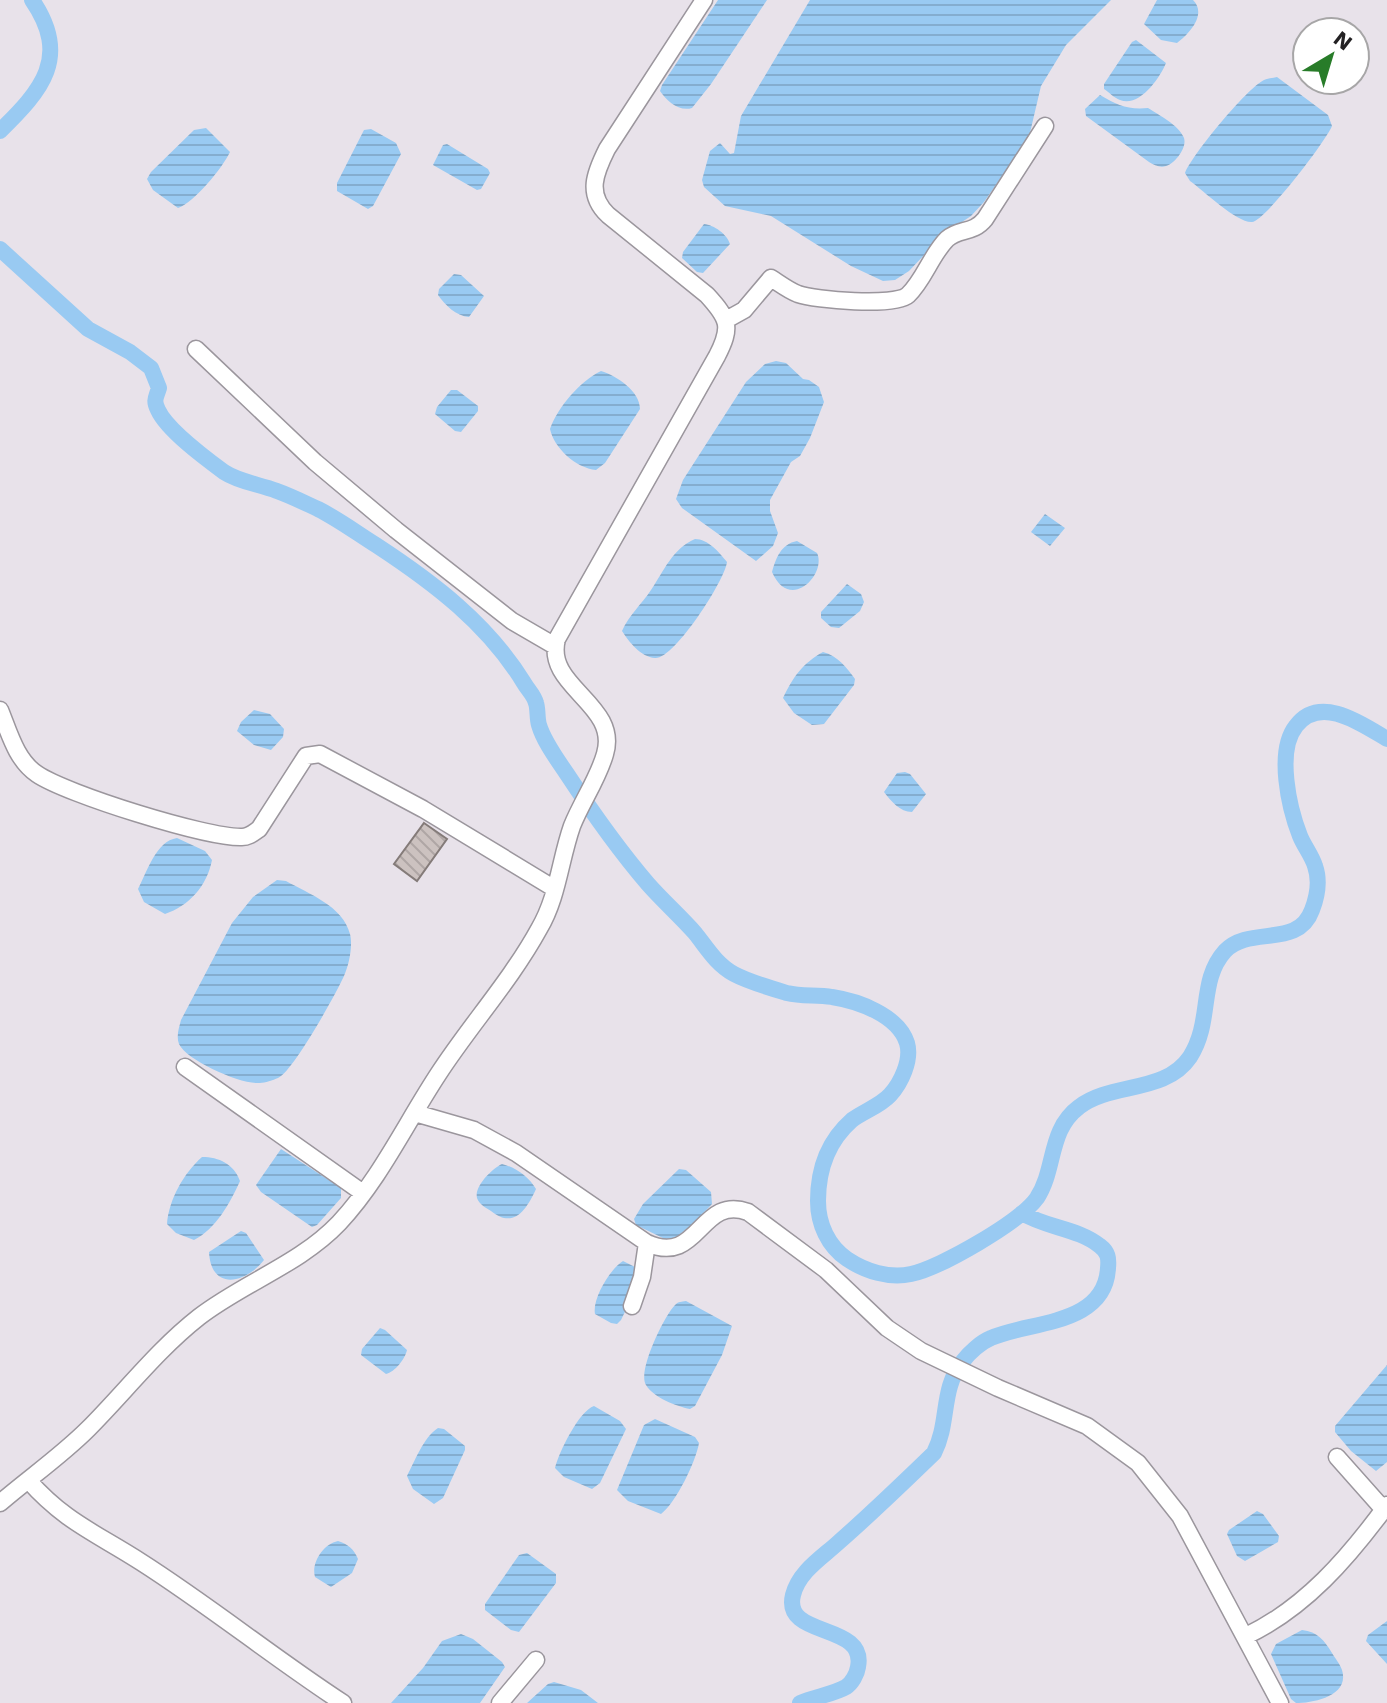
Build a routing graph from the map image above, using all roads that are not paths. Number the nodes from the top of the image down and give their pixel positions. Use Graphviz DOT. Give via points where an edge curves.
graph roads {
  1 [pos="704,0"];
  2 [pos="1045,126"];
  3 [pos="726,320"];
  4 [pos="196,349"];
  5 [pos="555,646"];
  6 [pos="0,710"];
  7 [pos="555,889"];
  8 [pos="185,1067"];
  9 [pos="415,1113"];
  10 [pos="363,1193"];
  11 [pos="647,1243"];
  12 [pos="632,1306"];
  13 [pos="1337,1457"];
  14 [pos="28,1480"];
  15 [pos="0,1503"];
  16 [pos="1385,1507"];
  17 [pos="1246,1636"];
  18 [pos="536,1660"];
  19 [pos="343,1703"];
  20 [pos="500,1703"];
  21 [pos="1280,1703"];
  1 -- 3 [label="street" via="607,149 594,190 601,209 707,295"];
  2 -- 3 [label="street" via="985,219 975,229 947,239 901,301 798,294 771,278 744,310"];
  3 -- 5 [label="street" via="723,345"];
  4 -- 5 [label="street" via="396,530 512,621"];
  5 -- 7 [label="street" via="565,676 603,722 607,744 575,819"];
  6 -- 7 [label="street" via="16,751 34,772 155,818 220,835 246,837 259,829 306,756 320,754"];
  7 -- 9 [label="street" via="538,931"];
  8 -- 10 [label="street"];
  9 -- 10 [label="street"];
  9 -- 11 [label="street" via="474,1130 516,1153"];
  10 -- 14 [label="street" via="327,1235 184,1330 87,1430"];
  11 -- 12 [label="street"];
  11 -- 17 [label="street" via="673,1249 725,1210 748,1212 921,1351 1087,1426 1138,1463 1180,1516"];
  13 -- 16 [label="street"];
  14 -- 15 [label="street"];
  14 -- 19 [label="street" via="75,1524 141,1562"];
  16 -- 17 [label="street" via="1316,1589 1275,1622"];
  17 -- 21 [label="street"];
  18 -- 20 [label="street"];
}
